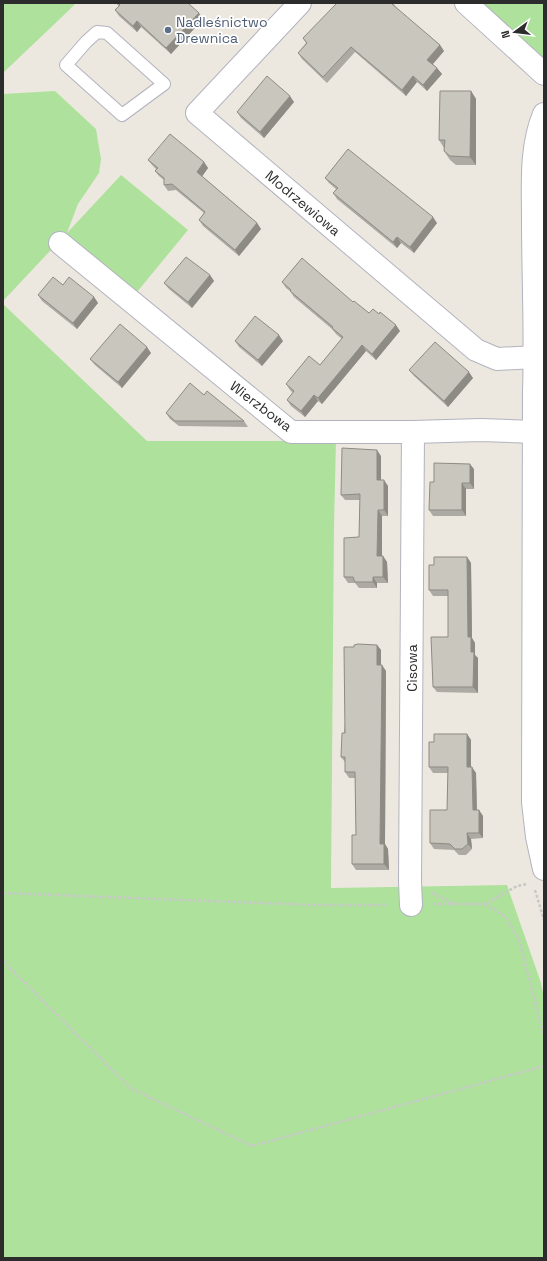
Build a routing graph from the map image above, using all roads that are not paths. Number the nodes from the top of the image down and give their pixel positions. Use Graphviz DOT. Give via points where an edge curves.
graph roads {
  1 [pos="300,3"];
  2 [pos="466,3"];
  3 [pos="544,74"];
  4 [pos="164,84"];
  5 [pos="544,114"];
  6 [pos="60,243"];
  7 [pos="535,357"];
  8 [pos="413,432"];
  9 [pos="534,432"];
  10 [pos="539,579"];
  11 [pos="540,836"];
  12 [pos="539,876"];
  13 [pos="411,905"];
  1 -- 7 [label="street, Modrzewiowa" via="197,113 476,350 496,359"];
  2 -- 3 [label="street"];
  4 -- 4 [label="lane" via="107,33 97,32 66,65 122,115"];
  5 -- 7 [label="street" via="533,163"];
  6 -- 8 [label="street, Wierzbowa" via="291,432"];
  7 -- 9 [label="street"];
  8 -- 9 [label="street, Wierzbowa"];
  8 -- 13 [label="street, Cisowa"];
  9 -- 10 [label="street"];
  10 -- 11 [label="street" via="533,802"];
  11 -- 12 [label="street"];
}
